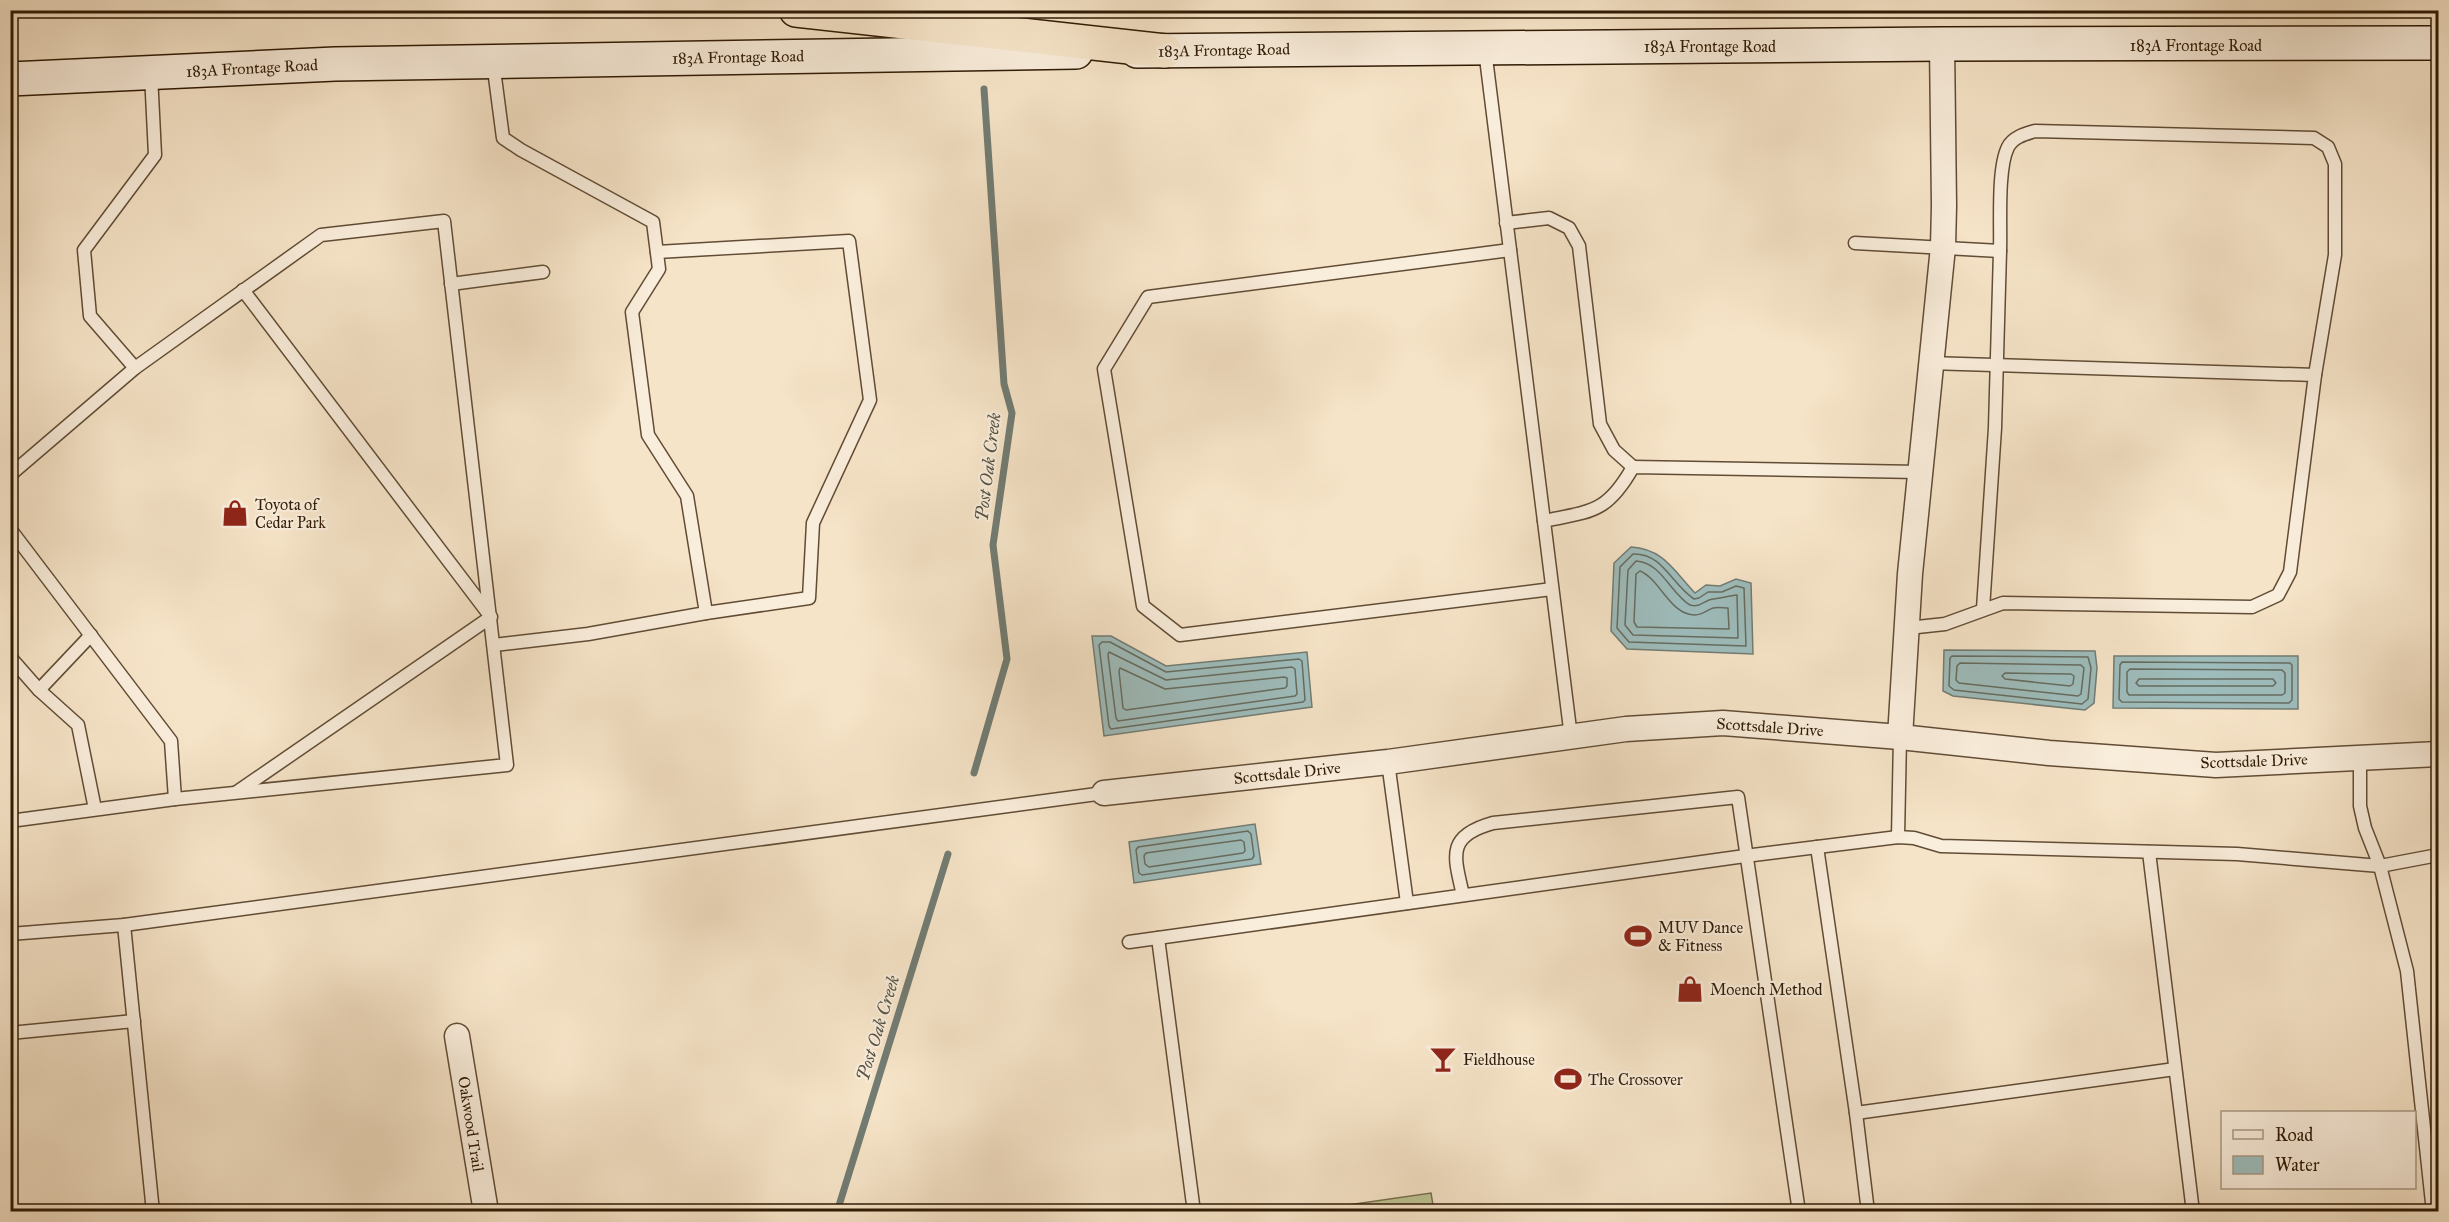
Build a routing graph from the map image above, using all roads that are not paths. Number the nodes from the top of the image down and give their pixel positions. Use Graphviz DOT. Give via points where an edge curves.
graph roads {
  1 [pos="796,10"];
  2 [pos="2439,43"];
  3 [pos="1942,44"];
  4 [pos="1485,47"];
  5 [pos="1165,51"];
  6 [pos="493,61"];
  7 [pos="151,73"];
  8 [pos="10,79"];
  9 [pos="1506,223"];
  10 [pos="1855,243"];
  11 [pos="1943,247"];
  12 [pos="1510,250"];
  13 [pos="2000,251"];
  14 [pos="657,252"];
  15 [pos="543,272"];
  16 [pos="451,285"];
  17 [pos="243,290"];
  18 [pos="1929,363"];
  19 [pos="1996,367"];
  20 [pos="135,368"];
  21 [pos="2314,375"];
  22 [pos="1633,467"];
  23 [pos="1919,472"];
  24 [pos="10,475"];
  25 [pos="1544,521"];
  26 [pos="10,529"];
  27 [pos="1552,589"];
  28 [pos="1983,609"];
  29 [pos="706,613"];
  30 [pos="491,617"];
  31 [pos="1908,628"];
  32 [pos="92,635"];
  33 [pos="494,645"];
  34 [pos="10,657"];
  35 [pos="39,690"];
  36 [pos="1571,737"];
  37 [pos="1900,737"];
  38 [pos="2439,754"];
  39 [pos="2360,757"];
  40 [pos="1388,762"];
  41 [pos="235,793"];
  42 [pos="1104,793"];
  43 [pos="175,799"];
  44 [pos="95,809"];
  45 [pos="10,821"];
  46 [pos="1899,837"];
  47 [pos="1817,847"];
  48 [pos="2149,852"];
  49 [pos="2439,855"];
  50 [pos="1745,856"];
  51 [pos="2380,866"];
  52 [pos="1463,896"];
  53 [pos="1407,903"];
  54 [pos="124,925"];
  55 [pos="10,934"];
  56 [pos="1158,938"];
  57 [pos="1129,942"];
  58 [pos="134,1021"];
  59 [pos="10,1034"];
  60 [pos="457,1036"];
  61 [pos="2175,1069"];
  62 [pos="1856,1113"];
  63 [pos="153,1212"];
  64 [pos="486,1212"];
  65 [pos="1194,1212"];
  66 [pos="1799,1212"];
  67 [pos="1868,1212"];
  68 [pos="2193,1212"];
  69 [pos="2433,1212"];
  1 -- 5 [label="highway"];
  2 -- 3 [label="main road, 183A Frontage Road"];
  3 -- 4 [label="main road, 183A Frontage Road"];
  3 -- 11 [label="street"];
  4 -- 5 [label="main road, 183A Frontage Road"];
  4 -- 9 [label="lane"];
  5 -- 6 [label="main road, 183A Frontage Road"];
  6 -- 7 [label="main road, 183A Frontage Road"];
  6 -- 14 [label="lane" via="503,138 653,222"];
  7 -- 8 [label="main road, 183A Frontage Road"];
  7 -- 20 [label="lane" via="155,155 84,250 90,316"];
  9 -- 12 [label="lane"];
  9 -- 22 [label="lane" via="1549,218 1569,228 1579,246 1599,424 1614,450"];
  10 -- 11 [label="lane"];
  11 -- 13 [label="lane"];
  11 -- 18 [label="street"];
  12 -- 25 [label="lane"];
  12 -- 27 [label="lane" via="1148,297 1104,369 1143,606 1180,635"];
  13 -- 19 [label="lane"];
  13 -- 21 [label="lane" via="2003,169 2008,146 2020,135 2035,131 2314,138 2328,147 2335,164 2335,255"];
  14 -- 29 [label="lane" via="659,269 632,312 648,435 687,496"];
  14 -- 29 [label="lane" via="849,241 870,400 813,523 808,597"];
  15 -- 16 [label="lane"];
  16 -- 17 [label="lane" via="444,221 321,235"];
  16 -- 30 [label="lane"];
  17 -- 20 [label="lane"];
  17 -- 30 [label="lane"];
  18 -- 19 [label="lane"];
  18 -- 23 [label="street"];
  19 -- 21 [label="lane"];
  19 -- 28 [label="lane"];
  20 -- 24 [label="lane"];
  21 -- 28 [label="lane" via="2290,572 2278,595 2252,607 2003,603"];
  22 -- 23 [label="lane"];
  22 -- 25 [label="lane" via="1620,490 1594,511"];
  23 -- 31 [label="street"];
  25 -- 27 [label="lane"];
  26 -- 32 [label="lane"];
  27 -- 36 [label="lane"];
  28 -- 31 [label="lane" via="1946,624"];
  29 -- 33 [label="lane" via="588,634"];
  30 -- 33 [label="lane"];
  30 -- 41 [label="lane"];
  31 -- 37 [label="street"];
  32 -- 35 [label="lane"];
  32 -- 43 [label="lane" via="171,741"];
  33 -- 41 [label="lane" via="507,765"];
  34 -- 35 [label="lane"];
  35 -- 44 [label="lane" via="78,725"];
  36 -- 37 [label="street, Scottsdale Drive" via="1723,723"];
  36 -- 40 [label="street, Scottsdale Drive"];
  37 -- 39 [label="street, Scottsdale Drive" via="2216,765"];
  37 -- 46 [label="lane"];
  38 -- 39 [label="street, Scottsdale Drive"];
  39 -- 51 [label="lane" via="2360,806"];
  40 -- 42 [label="street, Scottsdale Drive"];
  40 -- 53 [label="lane"];
  41 -- 43 [label="lane"];
  42 -- 54 [label="lane"];
  43 -- 44 [label="lane"];
  44 -- 45 [label="lane"];
  46 -- 47 [label="lane"];
  46 -- 48 [label="lane" via="1941,846"];
  47 -- 50 [label="lane"];
  47 -- 62 [label="lane"];
  48 -- 51 [label="lane" via="2237,854"];
  48 -- 61 [label="lane"];
  49 -- 51 [label="lane"];
  50 -- 52 [label="lane"];
  50 -- 52 [label="lane" via="1738,797 1493,823 1472,829 1459,842 1455,860"];
  50 -- 66 [label="lane"];
  51 -- 69 [label="lane" via="2407,971"];
  52 -- 53 [label="lane"];
  53 -- 56 [label="lane"];
  54 -- 55 [label="lane"];
  54 -- 58 [label="lane"];
  56 -- 57 [label="lane"];
  56 -- 65 [label="lane"];
  58 -- 59 [label="lane"];
  58 -- 63 [label="lane"];
  60 -- 64 [label="street, Oakwood Trail"];
  61 -- 62 [label="lane"];
  61 -- 68 [label="lane"];
  62 -- 67 [label="lane"];
}
